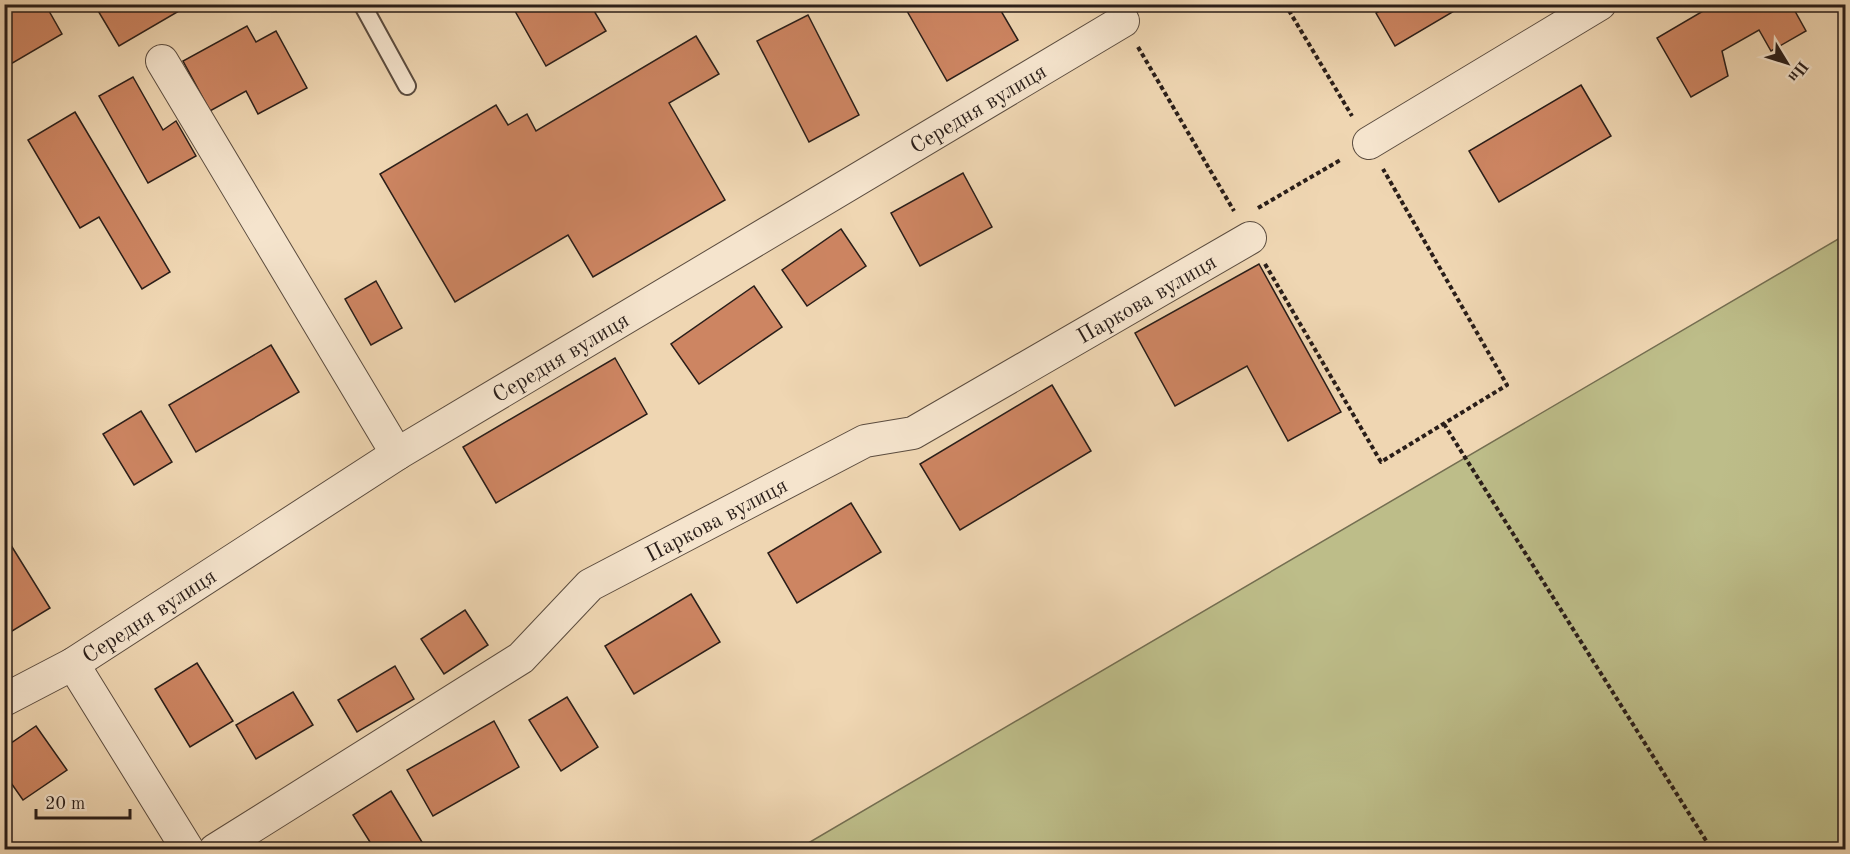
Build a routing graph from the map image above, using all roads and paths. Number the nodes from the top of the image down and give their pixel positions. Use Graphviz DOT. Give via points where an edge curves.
graph roads {
  1 [pos="362,4"];
  2 [pos="1285,4"];
  3 [pos="1600,4"];
  4 [pos="1123,21"];
  5 [pos="162,61"];
  6 [pos="407,86"];
  7 [pos="1369,143"];
  8 [pos="1249,225"];
  9 [pos="397,454"];
  10 [pos="73,664"];
  11 [pos="4,700"];
  12 [pos="188,849"];
  13 [pos="215,849"];
  14 [pos="1712,849"];
  1 -- 6 [label="lane"];
  2 -- 7 [label="path"];
  3 -- 7 [label="street"];
  4 -- 9 [label="street, Середня вулиця"];
  5 -- 9 [label="street"];
  7 -- 8 [label="path"];
  7 -- 14 [label="path" via="1507,385 1444,424"];
  8 -- 13 [label="street, Паркова вулиця" via="913,433 865,441 590,585 521,658"];
  9 -- 10 [label="street, Середня вулиця"];
  10 -- 11 [label="street, Середня вулиця"];
  10 -- 12 [label="street"];
}
